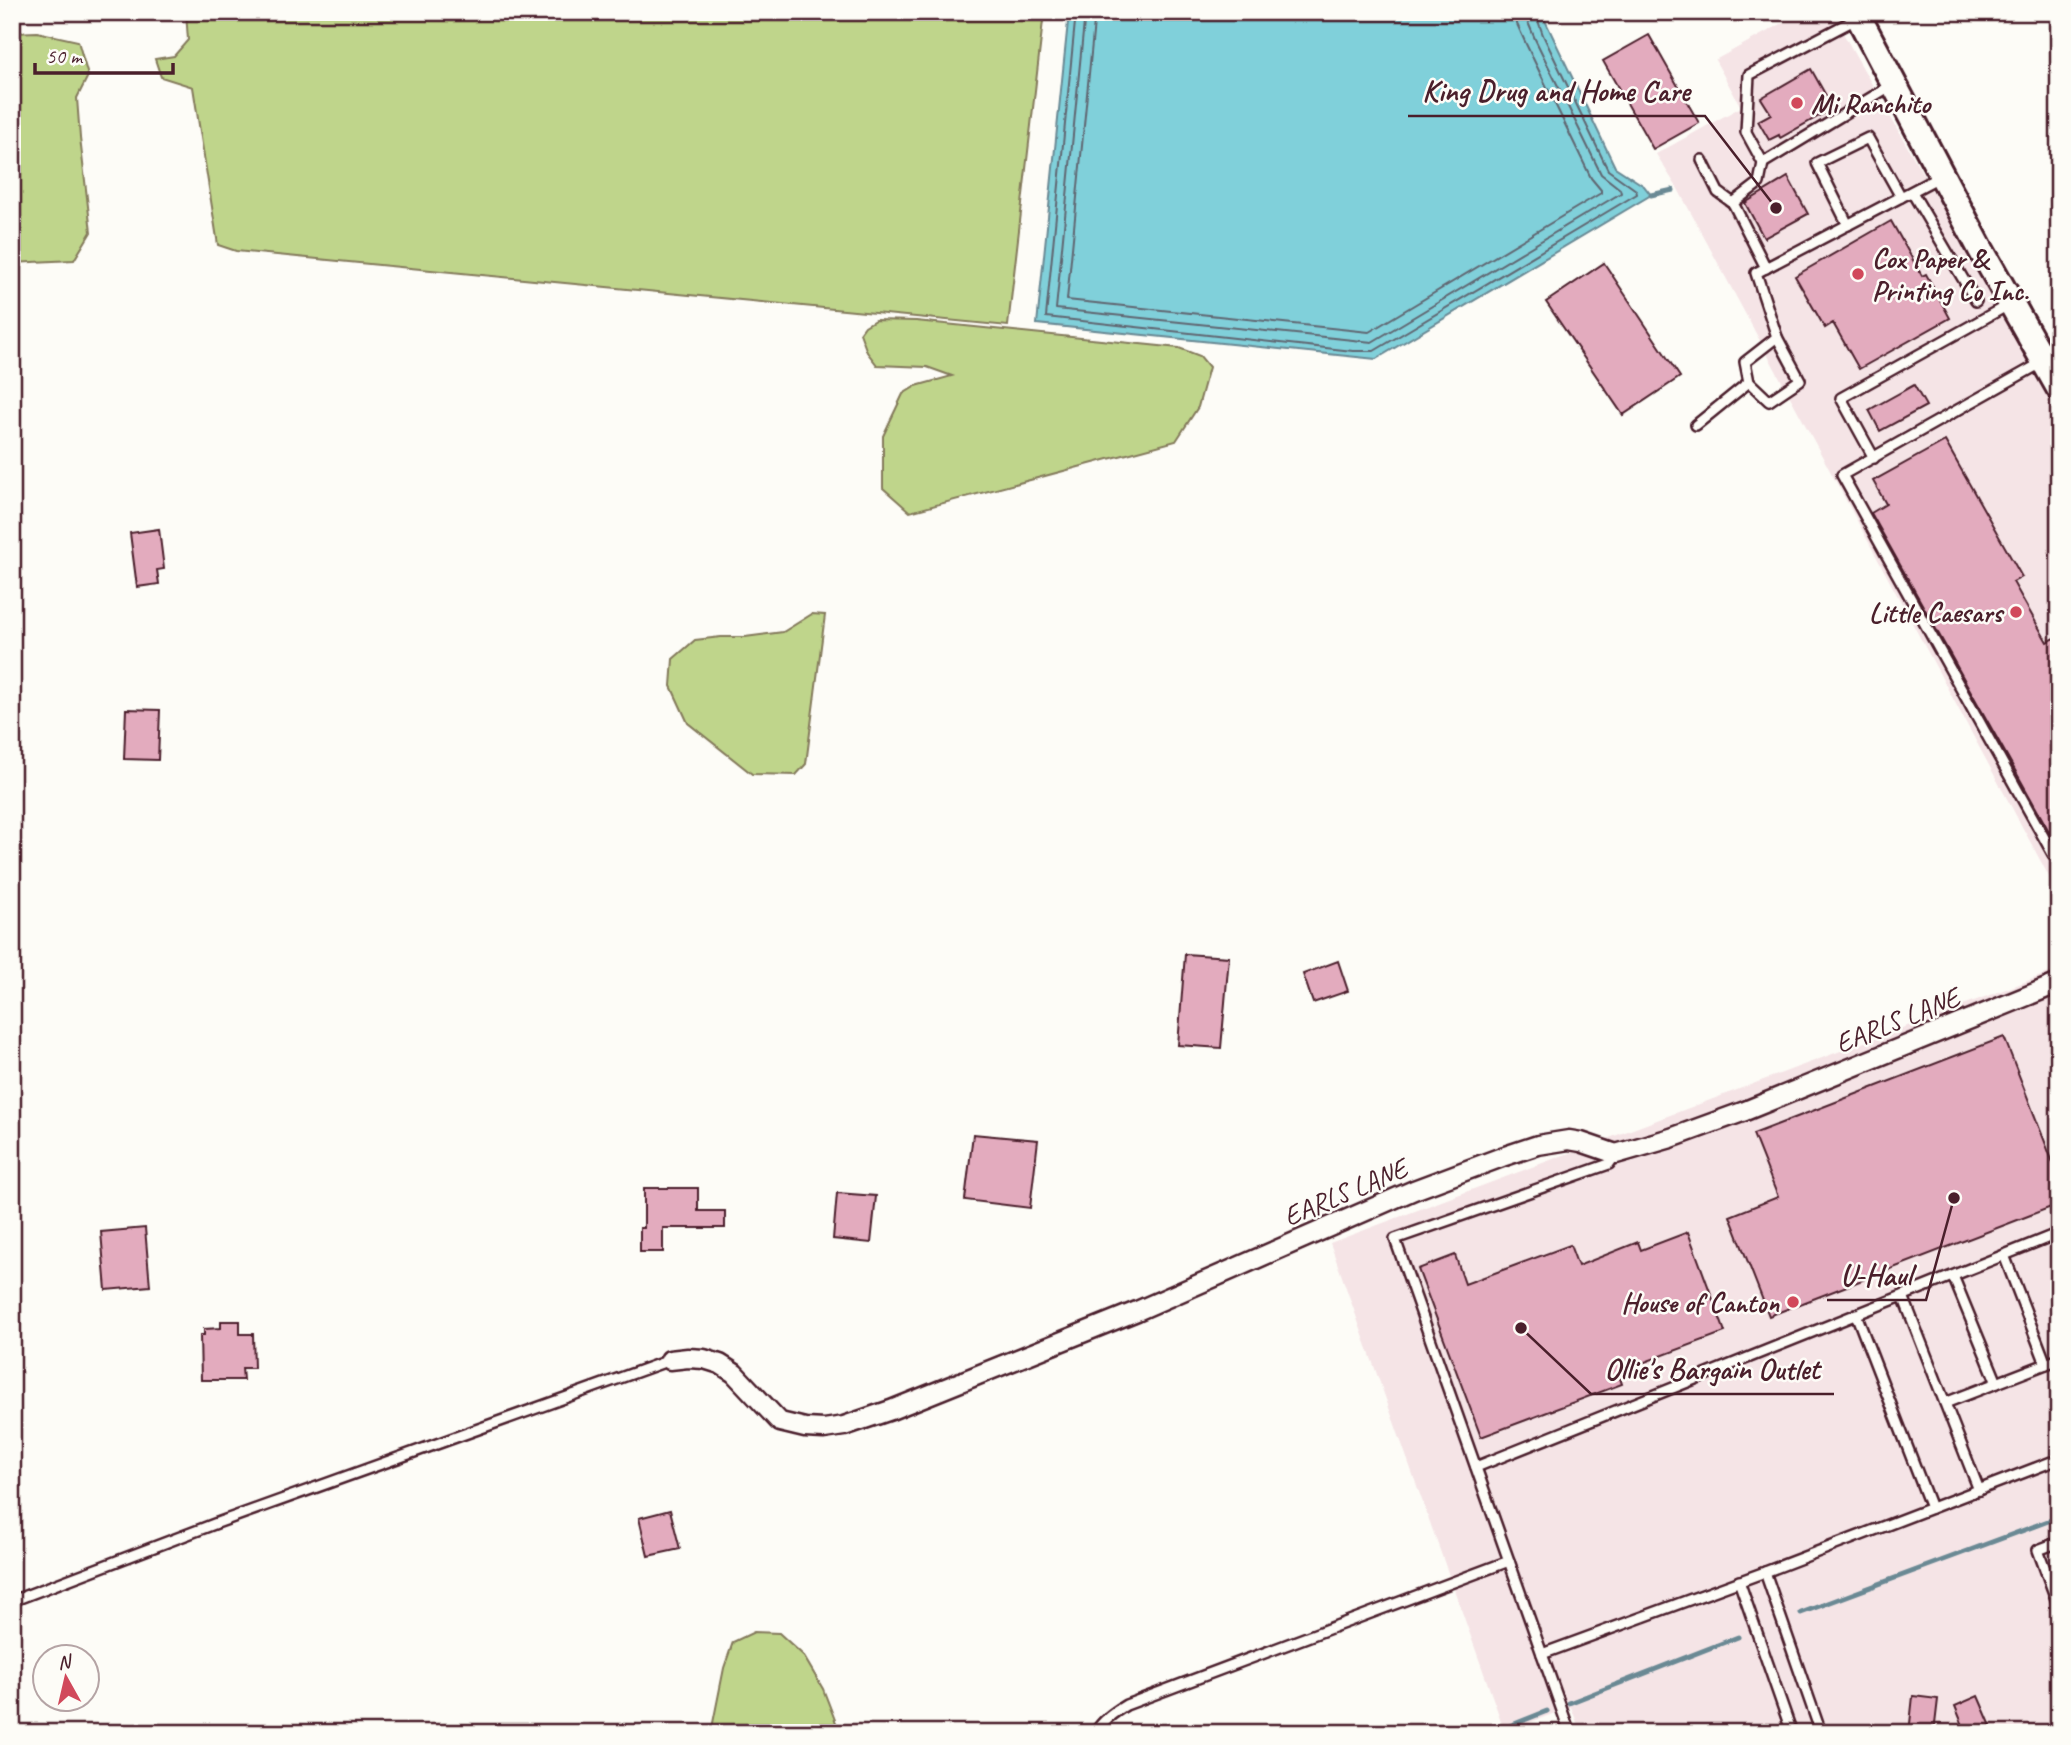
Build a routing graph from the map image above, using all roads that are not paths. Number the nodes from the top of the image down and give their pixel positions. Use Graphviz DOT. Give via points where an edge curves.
graph roads {
  1 [pos="1857,15"];
  2 [pos="1893,84"];
  3 [pos="1702,160"];
  4 [pos="1763,163"];
  5 [pos="1942,176"];
  6 [pos="1912,192"];
  7 [pos="1901,197"];
  8 [pos="1732,203"];
  9 [pos="1848,225"];
  10 [pos="1766,268"];
  11 [pos="1976,300"];
  12 [pos="2011,303"];
  13 [pos="1777,337"];
  14 [pos="2044,362"];
  15 [pos="1749,382"];
  16 [pos="2059,388"];
  17 [pos="1696,425"];
  18 [pos="1874,458"];
  19 [pos="2059,857"];
  20 [pos="2059,983"];
  21 [pos="1616,1154"];
  22 [pos="2059,1233"];
  23 [pos="2004,1255"];
  24 [pos="1953,1276"];
  25 [pos="1903,1296"];
  26 [pos="1856,1314"];
  27 [pos="2059,1359"];
  28 [pos="670,1360"];
  29 [pos="2046,1364"];
  30 [pos="1997,1383"];
  31 [pos="1945,1403"];
  32 [pos="2059,1459"];
  33 [pos="1476,1467"];
  34 [pos="1979,1490"];
  35 [pos="1931,1508"];
  36 [pos="2059,1542"];
  37 [pos="1509,1561"];
  38 [pos="1765,1572"];
  39 [pos="1739,1581"];
  40 [pos="12,1601"];
  41 [pos="2059,1607"];
  42 [pos="1542,1654"];
  43 [pos="1095,1733"];
  44 [pos="1570,1733"];
  45 [pos="1792,1733"];
  46 [pos="1821,1733"];
  1 -- 2 [label="main road"];
  1 -- 4 [label="lane" via="1749,75 1746,132"];
  2 -- 4 [label="lane"];
  2 -- 5 [label="main road"];
  3 -- 8 [label="lane" via="1718,192"];
  4 -- 8 [label="lane" via="1759,183"];
  5 -- 6 [label="lane"];
  5 -- 12 [label="main road"];
  6 -- 7 [label="lane"];
  6 -- 11 [label="lane"];
  7 -- 9 [label="lane"];
  7 -- 9 [label="lane" via="1868,138 1817,163"];
  8 -- 10 [label="lane"];
  9 -- 10 [label="lane"];
  10 -- 13 [label="lane" via="1756,273"];
  12 -- 14 [label="main road"];
  12 -- 18 [label="lane" via="1841,398"];
  13 -- 15 [label="lane" via="1745,362"];
  13 -- 15 [label="lane" via="1800,380 1769,401"];
  14 -- 16 [label="main road"];
  14 -- 18 [label="lane"];
  15 -- 17 [label="lane"];
  18 -- 19 [label="lane" via="1842,475 2053,854"];
  20 -- 21 [label="street, EARLS LANE" via="1745,1111"];
  21 -- 28 [label="street, EARLS LANE" via="1569,1140 1502,1157 1414,1190 1137,1311 844,1426 805,1428 780,1422 720,1364 704,1359"];
  21 -- 33 [label="lane" via="1609,1164 1395,1239"];
  22 -- 23 [label="lane"];
  23 -- 24 [label="lane"];
  23 -- 29 [label="lane"];
  24 -- 25 [label="lane"];
  24 -- 30 [label="lane"];
  25 -- 26 [label="lane"];
  25 -- 31 [label="lane"];
  26 -- 33 [label="lane"];
  26 -- 35 [label="lane"];
  27 -- 29 [label="lane"];
  28 -- 40 [label="lane"];
  29 -- 30 [label="lane"];
  30 -- 31 [label="lane"];
  31 -- 34 [label="lane"];
  32 -- 34 [label="lane"];
  33 -- 37 [label="lane"];
  34 -- 35 [label="lane"];
  35 -- 38 [label="lane"];
  36 -- 41 [label="lane" via="2038,1550"];
  37 -- 42 [label="lane"];
  37 -- 43 [label="lane" via="1126,1705"];
  38 -- 39 [label="lane"];
  38 -- 46 [label="lane"];
  39 -- 42 [label="lane"];
  39 -- 45 [label="lane"];
  42 -- 44 [label="lane"];
}
